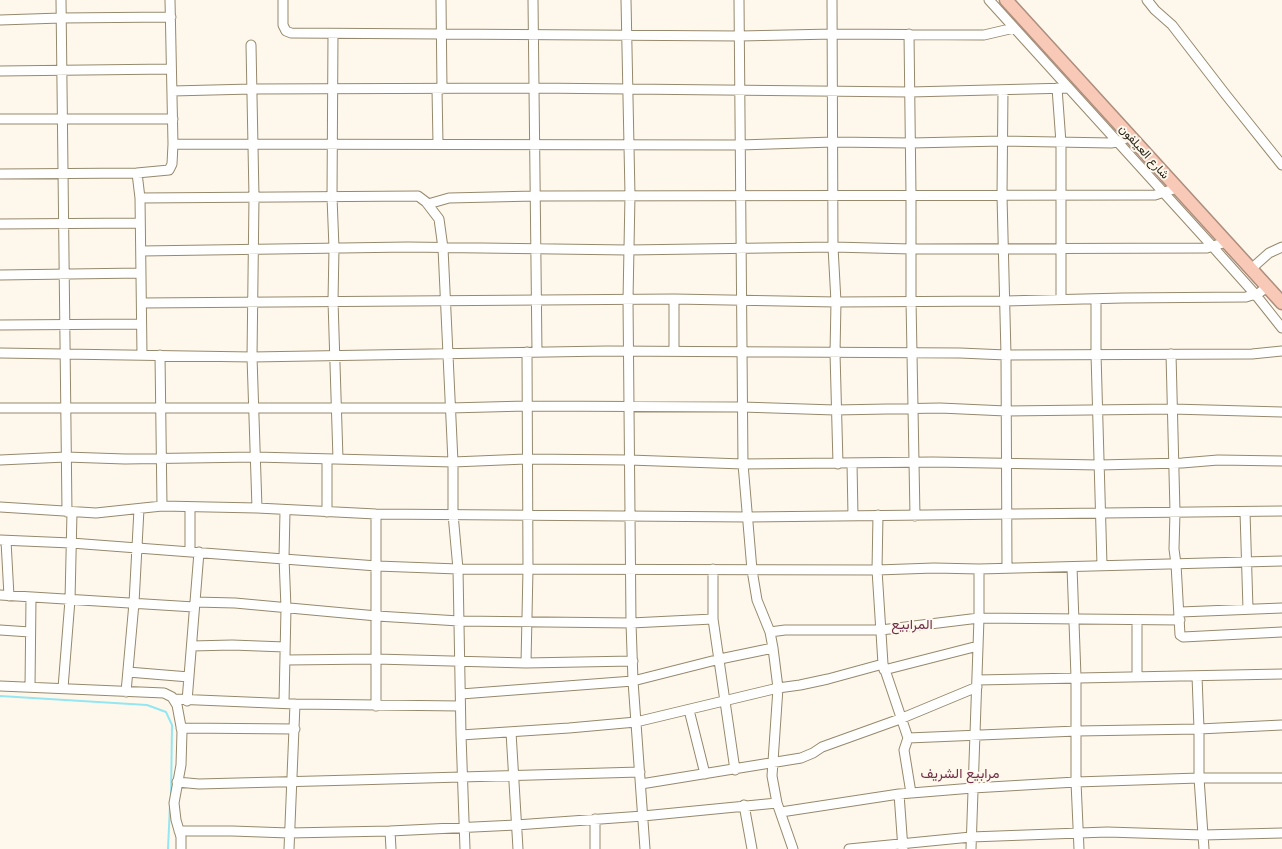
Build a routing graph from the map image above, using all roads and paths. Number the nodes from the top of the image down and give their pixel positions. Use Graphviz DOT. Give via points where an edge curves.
graph roads {
  1 [pos="61,0"];
  2 [pos="170,0"];
  3 [pos="283,0"];
  4 [pos="441,0"];
  5 [pos="533,0"];
  6 [pos="626,0"];
  7 [pos="739,0"];
  8 [pos="832,0"];
  9 [pos="989,0"];
  10 [pos="1006,0"];
  11 [pos="1147,0"];
  12 [pos="171,17"];
  13 [pos="61,18"];
  14 [pos="0,20"];
  15 [pos="1014,28"];
  16 [pos="333,34"];
  17 [pos="533,34"];
  18 [pos="626,34"];
  19 [pos="833,34"];
  20 [pos="909,34"];
  21 [pos="441,35"];
  22 [pos="740,36"];
  23 [pos="252,45"];
  24 [pos="171,69"];
  25 [pos="63,70"];
  26 [pos="0,71"];
  27 [pos="252,88"];
  28 [pos="332,88"];
  29 [pos="535,88"];
  30 [pos="1057,88"];
  31 [pos="1068,88"];
  32 [pos="440,89"];
  33 [pos="627,90"];
  34 [pos="832,90"];
  35 [pos="1002,90"];
  36 [pos="172,91"];
  37 [pos="739,91"];
  38 [pos="910,92"];
  39 [pos="0,119"];
  40 [pos="63,120"];
  41 [pos="172,120"];
  42 [pos="1130,136"];
  43 [pos="1002,141"];
  44 [pos="833,142"];
  45 [pos="1118,142"];
  46 [pos="254,143"];
  47 [pos="911,143"];
  48 [pos="1061,143"];
  49 [pos="173,144"];
  50 [pos="438,144"];
  51 [pos="534,145"];
  52 [pos="628,145"];
  53 [pos="332,146"];
  54 [pos="740,146"];
  55 [pos="1282,166"];
  56 [pos="64,172"];
  57 [pos="0,174"];
  58 [pos="137,174"];
  59 [pos="1177,188"];
  60 [pos="1165,193"];
  61 [pos="630,195"];
  62 [pos="833,195"];
  63 [pos="912,195"];
  64 [pos="1062,195"];
  65 [pos="535,196"];
  66 [pos="739,196"];
  67 [pos="1002,196"];
  68 [pos="254,197"];
  69 [pos="332,197"];
  70 [pos="140,198"];
  71 [pos="428,204"];
  72 [pos="64,223"];
  73 [pos="140,223"];
  74 [pos="0,224"];
  75 [pos="1226,242"];
  76 [pos="833,247"];
  77 [pos="1213,247"];
  78 [pos="1282,247"];
  79 [pos="334,248"];
  80 [pos="443,248"];
  81 [pos="536,248"];
  82 [pos="741,248"];
  83 [pos="1061,248"];
  84 [pos="911,249"];
  85 [pos="1003,249"];
  86 [pos="253,250"];
  87 [pos="628,250"];
  88 [pos="142,251"];
  89 [pos="1251,269"];
  90 [pos="141,273"];
  91 [pos="0,275"];
  92 [pos="65,275"];
  93 [pos="1267,287"];
  94 [pos="1255,294"];
  95 [pos="674,299"];
  96 [pos="1096,299"];
  97 [pos="444,300"];
  98 [pos="537,300"];
  99 [pos="628,300"];
  100 [pos="911,300"];
  101 [pos="1062,300"];
  102 [pos="333,301"];
  103 [pos="742,301"];
  104 [pos="1005,301"];
  105 [pos="254,302"];
  106 [pos="836,302"];
  107 [pos="142,303"];
  108 [pos="1282,303"];
  109 [pos="66,324"];
  110 [pos="141,324"];
  111 [pos="0,325"];
  112 [pos="1282,328"];
  113 [pos="629,351"];
  114 [pos="674,351"];
  115 [pos="1282,351"];
  116 [pos="526,352"];
  117 [pos="537,352"];
  118 [pos="742,352"];
  119 [pos="0,353"];
  120 [pos="65,353"];
  121 [pos="447,353"];
  122 [pos="835,353"];
  123 [pos="912,353"];
  124 [pos="1096,354"];
  125 [pos="1171,354"];
  126 [pos="142,355"];
  127 [pos="160,355"];
  128 [pos="335,355"];
  129 [pos="1006,355"];
  130 [pos="252,357"];
  131 [pos="526,406"];
  132 [pos="253,407"];
  133 [pos="337,407"];
  134 [pos="628,407"];
  135 [pos="742,407"];
  136 [pos="0,408"];
  137 [pos="66,408"];
  138 [pos="160,408"];
  139 [pos="450,408"];
  140 [pos="913,409"];
  141 [pos="1172,409"];
  142 [pos="835,410"];
  143 [pos="1006,410"];
  144 [pos="1098,410"];
  145 [pos="1282,412"];
  146 [pos="66,457"];
  147 [pos="255,457"];
  148 [pos="161,459"];
  149 [pos="327,459"];
  150 [pos="338,459"];
  151 [pos="526,459"];
  152 [pos="0,460"];
  153 [pos="629,460"];
  154 [pos="1282,461"];
  155 [pos="453,462"];
  156 [pos="852,463"];
  157 [pos="913,463"];
  158 [pos="743,464"];
  159 [pos="838,464"];
  160 [pos="1007,464"];
  161 [pos="1174,464"];
  162 [pos="1099,465"];
  163 [pos="162,506"];
  164 [pos="0,508"];
  165 [pos="190,508"];
  166 [pos="257,508"];
  167 [pos="140,509"];
  168 [pos="285,511"];
  169 [pos="1282,511"];
  170 [pos="70,512"];
  171 [pos="326,512"];
  172 [pos="1175,512"];
  173 [pos="1245,512"];
  174 [pos="376,514"];
  175 [pos="453,514"];
  176 [pos="1007,514"];
  177 [pos="1101,514"];
  178 [pos="878,515"];
  179 [pos="527,516"];
  180 [pos="631,516"];
  181 [pos="748,516"];
  182 [pos="853,516"];
  183 [pos="915,516"];
  184 [pos="3,540"];
  185 [pos="71,543"];
  186 [pos="137,548"];
  187 [pos="194,551"];
  188 [pos="284,558"];
  189 [pos="1282,561"];
  190 [pos="1246,562"];
  191 [pos="1176,564"];
  192 [pos="1102,565"];
  193 [pos="377,566"];
  194 [pos="1072,567"];
  195 [pos="1007,568"];
  196 [pos="458,569"];
  197 [pos="528,569"];
  198 [pos="713,569"];
  199 [pos="979,569"];
  200 [pos="632,570"];
  201 [pos="752,570"];
  202 [pos="877,570"];
  203 [pos="4,596"];
  204 [pos="31,598"];
  205 [pos="70,600"];
  206 [pos="134,603"];
  207 [pos="195,605"];
  208 [pos="286,608"];
  209 [pos="1282,608"];
  210 [pos="1248,609"];
  211 [pos="377,616"];
  212 [pos="1180,616"];
  213 [pos="979,618"];
  214 [pos="713,620"];
  215 [pos="1074,620"];
  216 [pos="1138,620"];
  217 [pos="459,621"];
  218 [pos="528,622"];
  219 [pos="631,623"];
  220 [pos="0,630"];
  221 [pos="881,630"];
  222 [pos="30,632"];
  223 [pos="770,632"];
  224 [pos="1282,632"];
  225 [pos="192,646"];
  226 [pos="978,646"];
  227 [pos="285,647"];
  228 [pos="774,648"];
  229 [pos="376,659"];
  230 [pos="720,659"];
  231 [pos="286,660"];
  232 [pos="459,662"];
  233 [pos="632,662"];
  234 [pos="526,663"];
  235 [pos="883,667"];
  236 [pos="128,672"];
  237 [pos="1282,674"];
  238 [pos="1137,676"];
  239 [pos="1196,676"];
  240 [pos="189,677"];
  241 [pos="1076,677"];
  242 [pos="633,681"];
  243 [pos="977,684"];
  244 [pos="0,686"];
  245 [pos="30,687"];
  246 [pos="63,688"];
  247 [pos="778,688"];
  248 [pos="126,692"];
  249 [pos="460,694"];
  250 [pos="174,699"];
  251 [pos="188,701"];
  252 [pos="726,701"];
  253 [pos="284,703"];
  254 [pos="295,704"];
  255 [pos="376,706"];
  256 [pos="460,706"];
  257 [pos="689,710"];
  258 [pos="900,719"];
  259 [pos="636,722"];
  260 [pos="1282,725"];
  261 [pos="181,728"];
  262 [pos="295,729"];
  263 [pos="1199,729"];
  264 [pos="1078,731"];
  265 [pos="511,732"];
  266 [pos="461,735"];
  267 [pos="975,736"];
  268 [pos="908,738"];
  269 [pos="774,763"];
  270 [pos="735,770"];
  271 [pos="640,772"];
  272 [pos="705,774"];
  273 [pos="514,776"];
  274 [pos="462,778"];
  275 [pos="1199,778"];
  276 [pos="1282,778"];
  277 [pos="292,781"];
  278 [pos="177,782"];
  279 [pos="1076,782"];
  280 [pos="641,784"];
  281 [pos="973,788"];
  282 [pos="899,794"];
  283 [pos="911,794"];
  284 [pos="744,806"];
  285 [pos="779,807"];
  286 [pos="643,816"];
  287 [pos="595,819"];
  288 [pos="516,825"];
  289 [pos="464,827"];
  290 [pos="179,830"];
  291 [pos="390,831"];
  292 [pos="289,833"];
  293 [pos="1282,833"];
  294 [pos="1079,834"];
  295 [pos="1203,835"];
  296 [pos="971,837"];
  297 [pos="903,847"];
  298 [pos="181,849"];
  299 [pos="290,849"];
  300 [pos="390,849"];
  301 [pos="465,849"];
  302 [pos="518,849"];
  303 [pos="595,849"];
  304 [pos="645,849"];
  305 [pos="752,849"];
  306 [pos="793,849"];
  307 [pos="849,849"];
  308 [pos="971,849"];
  309 [pos="1079,849"];
  310 [pos="1204,849"];
  1 -- 13 [label="street"];
  2 -- 12 [label="street"];
  3 -- 16 [label="street" via="283,26 286,31"];
  4 -- 21 [label="street"];
  5 -- 17 [label="street"];
  6 -- 18 [label="street"];
  7 -- 22 [label="street"];
  8 -- 19 [label="street"];
  9 -- 15 [label="street"];
  10 -- 42 [label="highway, شارع العيلفون"];
  11 -- 55 [label="street" via="1172,25"];
  12 -- 13 [label="street"];
  12 -- 24 [label="street"];
  13 -- 14 [label="street"];
  13 -- 25 [label="street"];
  15 -- 20 [label="street" via="984,35"];
  15 -- 31 [label="street"];
  16 -- 21 [label="street"];
  16 -- 28 [label="street"];
  17 -- 18 [label="street"];
  17 -- 21 [label="street"];
  17 -- 29 [label="street"];
  18 -- 22 [label="street"];
  18 -- 33 [label="street"];
  19 -- 20 [label="street"];
  19 -- 22 [label="street"];
  19 -- 34 [label="street"];
  20 -- 38 [label="street"];
  21 -- 32 [label="street"];
  22 -- 37 [label="street"];
  23 -- 27 [label="street"];
  24 -- 25 [label="street"];
  24 -- 36 [label="street"];
  25 -- 26 [label="street"];
  25 -- 40 [label="street"];
  27 -- 28 [label="street"];
  27 -- 36 [label="street"];
  27 -- 46 [label="street"];
  28 -- 32 [label="street"];
  28 -- 53 [label="street"];
  29 -- 32 [label="street"];
  29 -- 33 [label="street"];
  29 -- 51 [label="street"];
  30 -- 31 [label="street"];
  30 -- 35 [label="street"];
  30 -- 48 [label="street"];
  31 -- 45 [label="street"];
  32 -- 50 [label="street"];
  33 -- 37 [label="street"];
  33 -- 52 [label="street"];
  34 -- 37 [label="street"];
  34 -- 38 [label="street"];
  34 -- 44 [label="street"];
  35 -- 38 [label="street"];
  35 -- 43 [label="street"];
  36 -- 41 [label="street"];
  37 -- 54 [label="street"];
  38 -- 47 [label="street"];
  39 -- 40 [label="street"];
  40 -- 41 [label="street"];
  40 -- 56 [label="street"];
  41 -- 49 [label="street"];
  42 -- 45 [label="street"];
  42 -- 59 [label="highway, شارع العيلفون"];
  43 -- 47 [label="street"];
  43 -- 48 [label="street"];
  43 -- 67 [label="street"];
  44 -- 47 [label="street"];
  44 -- 54 [label="street"];
  44 -- 62 [label="street"];
  45 -- 48 [label="street"];
  45 -- 60 [label="street"];
  46 -- 49 [label="street"];
  46 -- 53 [label="street"];
  46 -- 68 [label="street"];
  47 -- 63 [label="street"];
  48 -- 64 [label="street"];
  49 -- 58 [label="street" via="169,170"];
  50 -- 51 [label="street"];
  50 -- 53 [label="street"];
  51 -- 52 [label="street"];
  51 -- 65 [label="street"];
  52 -- 54 [label="street"];
  52 -- 61 [label="street"];
  53 -- 69 [label="street"];
  54 -- 66 [label="street"];
  56 -- 57 [label="street"];
  56 -- 58 [label="street"];
  56 -- 72 [label="street"];
  58 -- 70 [label="street"];
  59 -- 60 [label="street"];
  59 -- 75 [label="highway, شارع العيلفون"];
  60 -- 64 [label="street"];
  60 -- 77 [label="street"];
  61 -- 65 [label="street"];
  61 -- 66 [label="street"];
  61 -- 87 [label="street"];
  62 -- 63 [label="street"];
  62 -- 66 [label="street"];
  62 -- 76 [label="street"];
  63 -- 67 [label="street"];
  63 -- 84 [label="street"];
  64 -- 67 [label="street"];
  64 -- 83 [label="street"];
  65 -- 71 [label="street" via="449,198"];
  65 -- 81 [label="street"];
  66 -- 82 [label="street"];
  67 -- 85 [label="street"];
  68 -- 69 [label="street"];
  68 -- 70 [label="street"];
  68 -- 86 [label="street"];
  69 -- 71 [label="street" via="418,196"];
  69 -- 79 [label="street"];
  70 -- 73 [label="street"];
  71 -- 80 [label="street" via="439,219"];
  72 -- 73 [label="street"];
  72 -- 74 [label="street"];
  72 -- 92 [label="street"];
  73 -- 88 [label="street"];
  75 -- 77 [label="street"];
  75 -- 89 [label="highway, شارع العيلفون"];
  76 -- 82 [label="street"];
  76 -- 84 [label="street"];
  76 -- 106 [label="street"];
  77 -- 83 [label="street"];
  77 -- 94 [label="street"];
  78 -- 89 [label="street"];
  79 -- 80 [label="street"];
  79 -- 86 [label="street"];
  79 -- 102 [label="street"];
  80 -- 81 [label="street"];
  80 -- 97 [label="street"];
  81 -- 87 [label="street"];
  81 -- 98 [label="street"];
  82 -- 87 [label="street"];
  82 -- 103 [label="street"];
  83 -- 85 [label="street"];
  83 -- 101 [label="street"];
  84 -- 85 [label="street"];
  84 -- 100 [label="street"];
  85 -- 104 [label="street"];
  86 -- 88 [label="street"];
  86 -- 105 [label="street"];
  87 -- 99 [label="street"];
  88 -- 90 [label="street"];
  89 -- 93 [label="highway, شارع العيلفون"];
  90 -- 92 [label="street"];
  90 -- 107 [label="street"];
  91 -- 92 [label="street"];
  92 -- 109 [label="street"];
  93 -- 94 [label="street"];
  93 -- 108 [label="highway, شارع العيلفون"];
  94 -- 96 [label="street" via="1246,297"];
  94 -- 112 [label="street"];
  95 -- 99 [label="street"];
  95 -- 103 [label="street"];
  95 -- 114 [label="street"];
  96 -- 101 [label="street"];
  96 -- 124 [label="street"];
  97 -- 98 [label="street"];
  97 -- 102 [label="street"];
  97 -- 121 [label="street"];
  98 -- 99 [label="street"];
  98 -- 117 [label="street"];
  99 -- 113 [label="street"];
  100 -- 104 [label="street"];
  100 -- 106 [label="street"];
  100 -- 123 [label="street"];
  101 -- 104 [label="street"];
  102 -- 105 [label="street"];
  102 -- 128 [label="street"];
  103 -- 106 [label="street"];
  103 -- 118 [label="street"];
  104 -- 129 [label="street"];
  105 -- 107 [label="street"];
  105 -- 130 [label="street"];
  106 -- 122 [label="street"];
  107 -- 110 [label="street"];
  109 -- 110 [label="street"];
  109 -- 111 [label="street"];
  109 -- 120 [label="street"];
  110 -- 126 [label="street"];
  113 -- 114 [label="street"];
  113 -- 117 [label="street"];
  113 -- 134 [label="street"];
  114 -- 118 [label="street"];
  115 -- 125 [label="street"];
  116 -- 117 [label="street"];
  116 -- 121 [label="street"];
  116 -- 131 [label="street"];
  118 -- 122 [label="street"];
  118 -- 135 [label="street"];
  119 -- 120 [label="street"];
  120 -- 126 [label="street"];
  120 -- 137 [label="street"];
  121 -- 128 [label="street"];
  121 -- 139 [label="street"];
  122 -- 123 [label="street"];
  122 -- 142 [label="street"];
  123 -- 129 [label="street"];
  123 -- 140 [label="street"];
  124 -- 125 [label="street"];
  124 -- 129 [label="street"];
  124 -- 144 [label="street"];
  125 -- 141 [label="street"];
  126 -- 127 [label="street"];
  127 -- 130 [label="street"];
  127 -- 138 [label="street"];
  128 -- 130 [label="street"];
  128 -- 133 [label="street"];
  129 -- 143 [label="street"];
  130 -- 132 [label="street"];
  131 -- 134 [label="street"];
  131 -- 139 [label="street"];
  131 -- 151 [label="street"];
  132 -- 133 [label="street"];
  132 -- 138 [label="street"];
  132 -- 147 [label="street"];
  133 -- 139 [label="street"];
  133 -- 150 [label="street"];
  134 -- 135 [label="street"];
  134 -- 153 [label="street"];
  135 -- 142 [label="street"];
  135 -- 158 [label="street"];
  136 -- 137 [label="street"];
  137 -- 138 [label="street"];
  137 -- 146 [label="street"];
  138 -- 148 [label="street"];
  139 -- 155 [label="street"];
  140 -- 142 [label="street"];
  140 -- 143 [label="street"];
  140 -- 157 [label="street"];
  141 -- 144 [label="street"];
  141 -- 145 [label="street"];
  141 -- 161 [label="street"];
  142 -- 159 [label="street"];
  143 -- 144 [label="street"];
  143 -- 160 [label="street"];
  144 -- 162 [label="street"];
  146 -- 148 [label="street"];
  146 -- 152 [label="street"];
  146 -- 170 [label="street"];
  147 -- 148 [label="street"];
  147 -- 149 [label="street"];
  147 -- 166 [label="street"];
  148 -- 163 [label="street"];
  149 -- 150 [label="street"];
  149 -- 171 [label="street"];
  150 -- 155 [label="street"];
  151 -- 153 [label="street"];
  151 -- 155 [label="street"];
  151 -- 179 [label="street"];
  153 -- 158 [label="street"];
  153 -- 180 [label="street"];
  154 -- 161 [label="street" via="1208,460"];
  155 -- 175 [label="street"];
  156 -- 157 [label="street"];
  156 -- 159 [label="street"];
  156 -- 182 [label="street"];
  157 -- 160 [label="street"];
  157 -- 183 [label="street"];
  158 -- 159 [label="street"];
  158 -- 181 [label="street"];
  160 -- 162 [label="street"];
  160 -- 176 [label="street"];
  161 -- 162 [label="street"];
  161 -- 172 [label="street"];
  162 -- 177 [label="street"];
  163 -- 165 [label="street"];
  163 -- 167 [label="street"];
  164 -- 170 [label="street"];
  165 -- 166 [label="street"];
  165 -- 187 [label="street"];
  166 -- 168 [label="street"];
  167 -- 170 [label="street"];
  167 -- 186 [label="street"];
  168 -- 171 [label="street"];
  168 -- 188 [label="street"];
  169 -- 173 [label="street"];
  170 -- 185 [label="street"];
  171 -- 174 [label="street"];
  172 -- 173 [label="street"];
  172 -- 177 [label="street"];
  172 -- 191 [label="street"];
  173 -- 190 [label="street"];
  174 -- 175 [label="street"];
  174 -- 193 [label="street"];
  175 -- 179 [label="street"];
  175 -- 196 [label="street"];
  176 -- 177 [label="street"];
  176 -- 183 [label="street"];
  176 -- 195 [label="street"];
  177 -- 192 [label="street"];
  178 -- 182 [label="street"];
  178 -- 183 [label="street"];
  178 -- 202 [label="street"];
  179 -- 180 [label="street"];
  179 -- 197 [label="street"];
  180 -- 181 [label="street"];
  180 -- 200 [label="street"];
  181 -- 182 [label="street"];
  181 -- 201 [label="street"];
  184 -- 185 [label="street"];
  184 -- 203 [label="street"];
  185 -- 186 [label="street"];
  185 -- 205 [label="street"];
  186 -- 187 [label="street"];
  186 -- 206 [label="street"];
  187 -- 188 [label="street"];
  187 -- 207 [label="street"];
  188 -- 193 [label="street"];
  188 -- 208 [label="street"];
  189 -- 190 [label="street"];
  190 -- 191 [label="street"];
  190 -- 210 [label="street"];
  191 -- 192 [label="street"];
  191 -- 212 [label="street"];
  192 -- 194 [label="street"];
  193 -- 196 [label="street"];
  193 -- 211 [label="street"];
  194 -- 195 [label="street"];
  194 -- 215 [label="street"];
  195 -- 199 [label="street"];
  196 -- 197 [label="street"];
  196 -- 217 [label="street"];
  197 -- 200 [label="street"];
  197 -- 218 [label="street"];
  198 -- 200 [label="street"];
  198 -- 201 [label="street"];
  198 -- 214 [label="street"];
  199 -- 202 [label="street"];
  199 -- 213 [label="street"];
  200 -- 219 [label="street"];
  201 -- 202 [label="street"];
  201 -- 223 [label="street" via="757,600"];
  202 -- 221 [label="street"];
  203 -- 204 [label="street"];
  204 -- 205 [label="street"];
  204 -- 222 [label="street"];
  205 -- 206 [label="street"];
  205 -- 246 [label="street"];
  206 -- 207 [label="street"];
  206 -- 236 [label="street"];
  207 -- 208 [label="street" via="235,603"];
  207 -- 225 [label="street"];
  208 -- 211 [label="street"];
  208 -- 227 [label="street"];
  209 -- 210 [label="street"];
  210 -- 212 [label="street"];
  211 -- 217 [label="street"];
  211 -- 229 [label="street"];
  212 -- 216 [label="street"];
  212 -- 224 [label="street" via="1182,636"];
  213 -- 215 [label="street"];
  213 -- 221 [label="street"];
  213 -- 226 [label="street"];
  214 -- 219 [label="street"];
  214 -- 230 [label="street"];
  215 -- 216 [label="street"];
  215 -- 241 [label="street"];
  216 -- 238 [label="street"];
  217 -- 218 [label="street"];
  217 -- 232 [label="street"];
  218 -- 219 [label="street"];
  218 -- 234 [label="street"];
  219 -- 233 [label="street"];
  220 -- 222 [label="street"];
  221 -- 223 [label="street"];
  221 -- 235 [label="street"];
  222 -- 245 [label="street"];
  223 -- 228 [label="street"];
  225 -- 227 [label="street"];
  225 -- 240 [label="street"];
  226 -- 235 [label="street"];
  226 -- 243 [label="street"];
  227 -- 231 [label="street"];
  228 -- 230 [label="street"];
  228 -- 247 [label="street"];
  229 -- 231 [label="street"];
  229 -- 232 [label="street"];
  229 -- 255 [label="street"];
  230 -- 242 [label="street"];
  230 -- 252 [label="street"];
  231 -- 253 [label="street"];
  232 -- 234 [label="street"];
  232 -- 249 [label="street"];
  233 -- 234 [label="street"];
  233 -- 242 [label="street"];
  235 -- 247 [label="street"];
  235 -- 258 [label="street"];
  236 -- 240 [label="street"];
  236 -- 248 [label="street"];
  237 -- 239 [label="street"];
  238 -- 239 [label="street"];
  238 -- 241 [label="street"];
  239 -- 263 [label="street"];
  240 -- 251 [label="street"];
  241 -- 243 [label="street"];
  241 -- 264 [label="street"];
  242 -- 249 [label="street"];
  242 -- 259 [label="street"];
  243 -- 258 [label="street"];
  243 -- 267 [label="street"];
  244 -- 245 [label="street"];
  245 -- 246 [label="street"];
  246 -- 248 [label="street"];
  247 -- 252 [label="street"];
  247 -- 269 [label="street"];
  248 -- 250 [label="street" via="164,693"];
  249 -- 256 [label="street"];
  250 -- 251 [label="street"];
  250 -- 261 [label="street"];
  251 -- 253 [label="street"];
  252 -- 257 [label="street"];
  252 -- 270 [label="street"];
  253 -- 254 [label="street"];
  254 -- 255 [label="street"];
  254 -- 262 [label="street"];
  255 -- 256 [label="street"];
  256 -- 266 [label="street"];
  257 -- 259 [label="street"];
  257 -- 272 [label="street"];
  258 -- 268 [label="street"];
  258 -- 269 [label="street" via="822,747 801,758"];
  259 -- 265 [label="street"];
  259 -- 271 [label="street"];
  260 -- 263 [label="street"];
  261 -- 262 [label="street"];
  261 -- 278 [label="street" via="182,754"];
  262 -- 277 [label="street"];
  263 -- 264 [label="street"];
  263 -- 275 [label="street"];
  264 -- 267 [label="street"];
  264 -- 279 [label="street"];
  265 -- 266 [label="street"];
  265 -- 273 [label="street"];
  266 -- 274 [label="street"];
  267 -- 268 [label="street"];
  267 -- 281 [label="street"];
  268 -- 283 [label="street" via="904,750"];
  269 -- 270 [label="street"];
  269 -- 285 [label="street" via="772,776"];
  270 -- 272 [label="street"];
  271 -- 273 [label="street"];
  271 -- 280 [label="street"];
  272 -- 280 [label="street"];
  273 -- 274 [label="street"];
  273 -- 288 [label="street"];
  274 -- 277 [label="street"];
  274 -- 289 [label="street"];
  275 -- 276 [label="street"];
  275 -- 279 [label="street"];
  275 -- 295 [label="street"];
  277 -- 278 [label="street"];
  277 -- 292 [label="street"];
  278 -- 290 [label="street" via="174,804"];
  279 -- 281 [label="street"];
  279 -- 294 [label="street"];
  280 -- 286 [label="street"];
  281 -- 283 [label="street"];
  281 -- 296 [label="street"];
  282 -- 283 [label="street"];
  282 -- 285 [label="street"];
  282 -- 297 [label="street"];
  284 -- 285 [label="street"];
  284 -- 286 [label="street"];
  284 -- 305 [label="street"];
  285 -- 306 [label="street"];
  286 -- 287 [label="street"];
  286 -- 304 [label="street"];
  287 -- 288 [label="street"];
  287 -- 303 [label="street"];
  288 -- 289 [label="street"];
  288 -- 302 [label="street"];
  289 -- 291 [label="street"];
  289 -- 301 [label="street"];
  290 -- 292 [label="street"];
  290 -- 298 [label="street"];
  291 -- 292 [label="street"];
  291 -- 300 [label="street"];
  292 -- 299 [label="street"];
  293 -- 295 [label="street"];
  294 -- 295 [label="street"];
  294 -- 296 [label="street"];
  294 -- 309 [label="street"];
  295 -- 310 [label="street"];
  296 -- 297 [label="street"];
  296 -- 308 [label="street"];
  297 -- 307 [label="street"];
}
